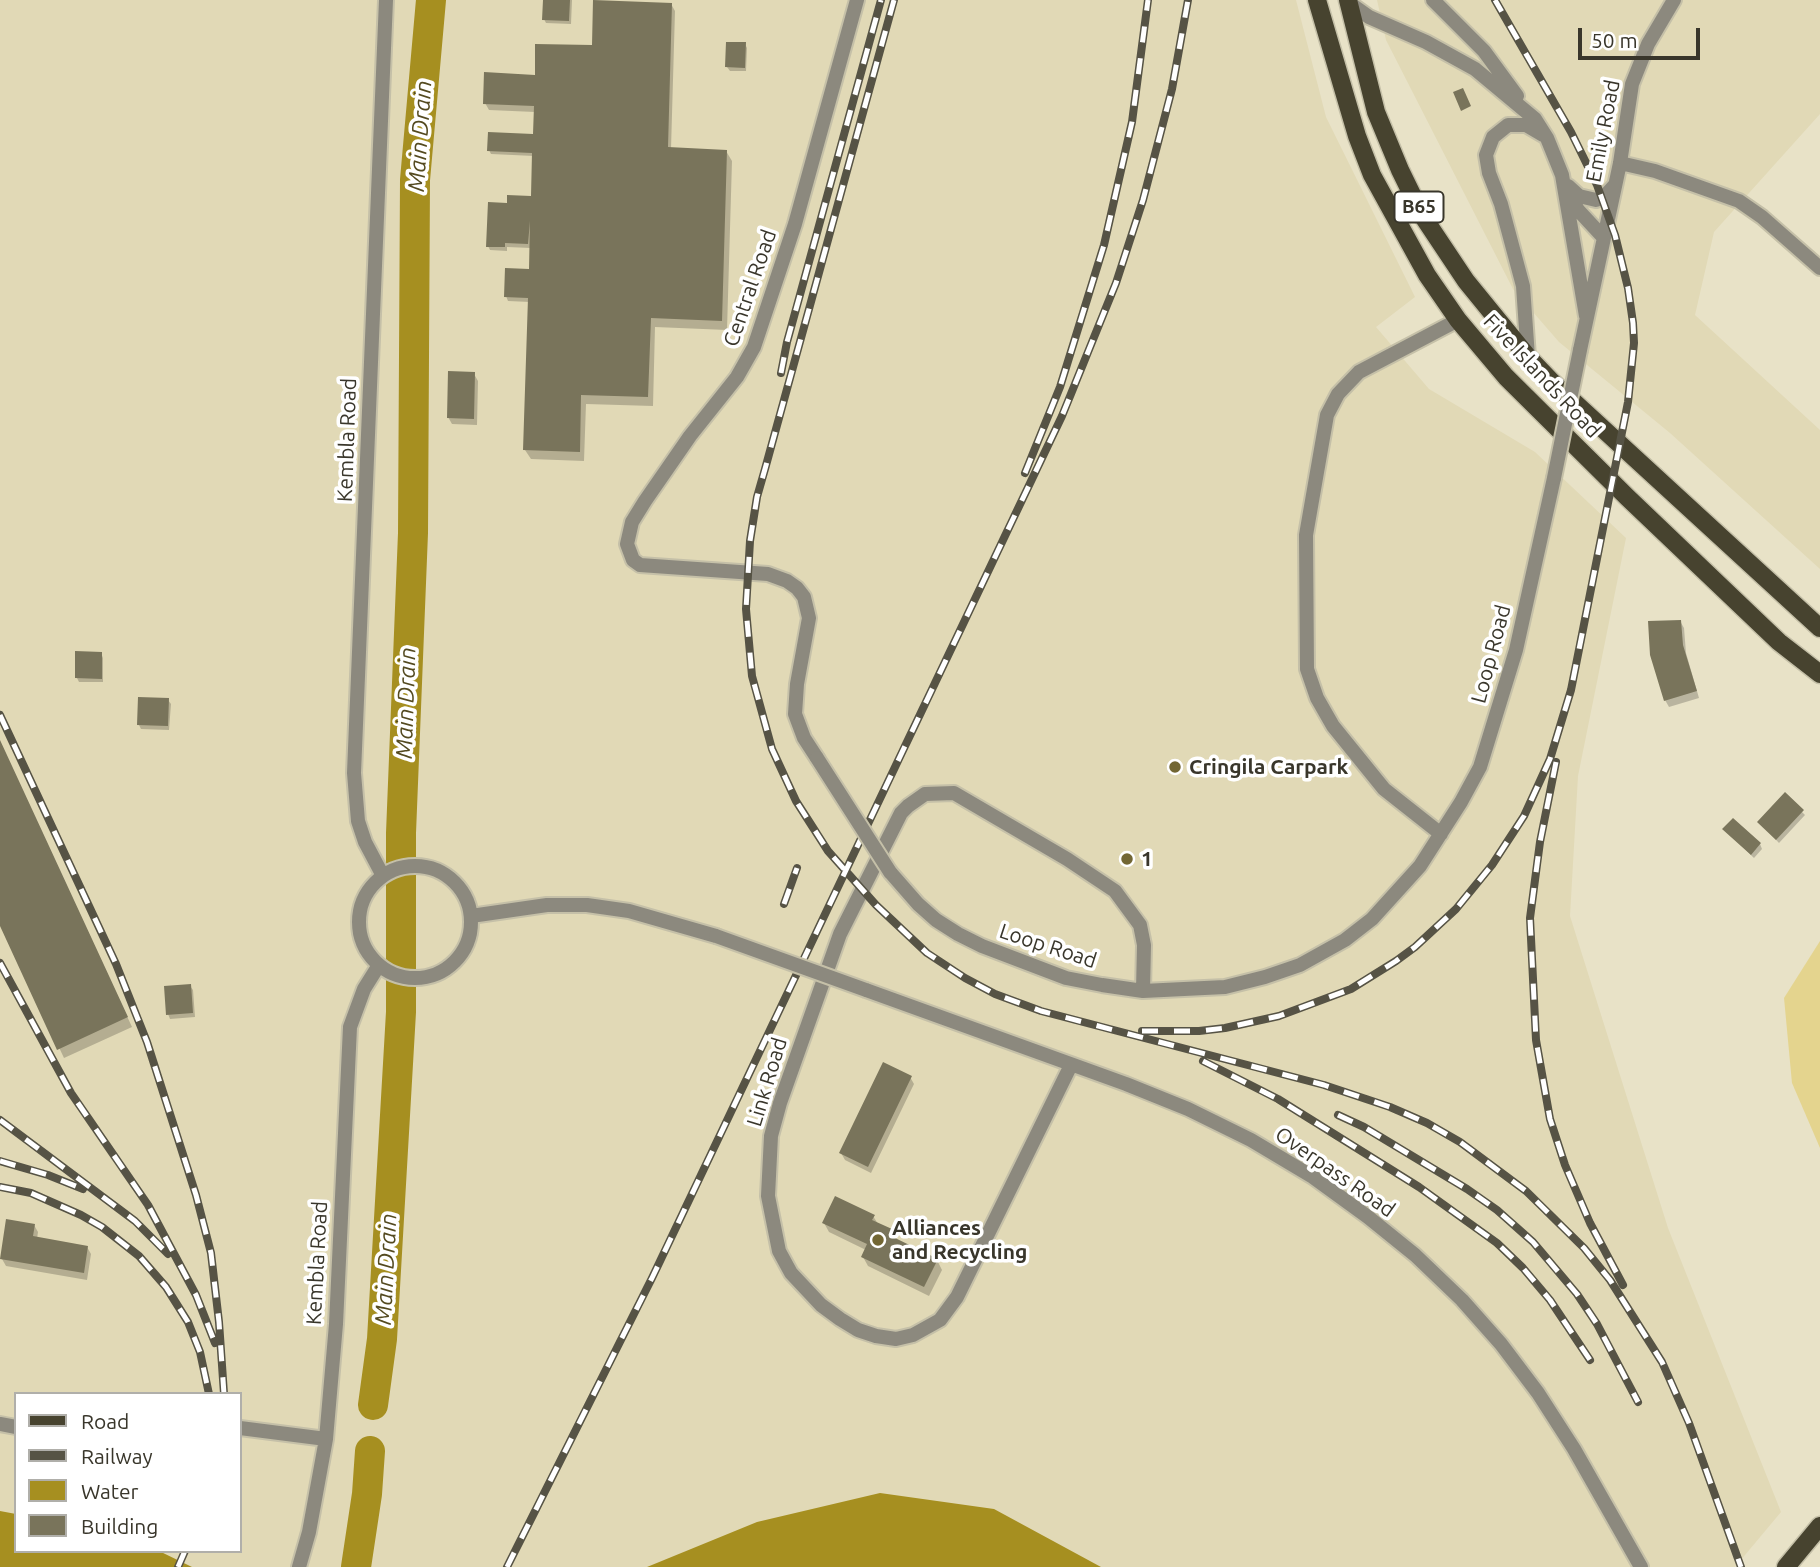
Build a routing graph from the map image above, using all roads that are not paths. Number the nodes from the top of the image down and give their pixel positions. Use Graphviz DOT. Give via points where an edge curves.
graph roads {
  1 [pos="386,0"];
  2 [pos="857,0"];
  3 [pos="1317,0"];
  4 [pos="1433,0"];
  5 [pos="1674,0"];
  6 [pos="1348,1"];
  7 [pos="1461,28"];
  8 [pos="1493,86"];
  9 [pos="1535,118"];
  10 [pos="1547,138"];
  11 [pos="1620,163"];
  12 [pos="1563,179"];
  13 [pos="1615,185"];
  14 [pos="1604,238"];
  15 [pos="1820,268"];
  16 [pos="1586,316"];
  17 [pos="1458,320"];
  18 [pos="1528,357"];
  19 [pos="633,560"];
  20 [pos="1820,628"];
  21 [pos="1779,642"];
  22 [pos="1820,674"];
  23 [pos="1820,690"];
  24 [pos="1441,834"];
  25 [pos="383,876"];
  26 [pos="471,916"];
  27 [pos="383,968"];
  28 [pos="1143,991"];
  29 [pos="1071,1065"];
  30 [pos="242,1428"];
  31 [pos="326,1439"];
  32 [pos="1820,1526"];
  33 [pos="299,1567"];
  34 [pos="1641,1567"];
  35 [pos="1786,1567"];
  1 -- 25 [label="street, Kembla Road" via="354,773 358,821"];
  2 -- 19 [label="street, Central Road" via="795,224 754,347 632,522 627,544"];
  3 -- 17 [label="main road, Five Islands Road / B65" via="1372,175 1427,275"];
  4 -- 7 [label="street"];
  5 -- 11 [label="street, Emily Road" via="1637,69"];
  6 -- 8 [label="street, Loop Road" via="1369,17 1475,69"];
  6 -- 18 [label="main road, Five Islands Road / B65" via="1376,112 1405,181 1444,249"];
  7 -- 8 [label="street"];
  7 -- 9 [label="street"];
  8 -- 9 [label="street, Loop Road"];
  9 -- 10 [label="street, Loop Road"];
  10 -- 12 [label="street, Loop Road"];
  10 -- 18 [label="street" via="1526,125 1508,125 1493,137 1486,155 1523,286"];
  11 -- 13 [label="street, Emily Road"];
  11 -- 15 [label="street" via="1739,201"];
  12 -- 13 [label="street" via="1579,196 1592,200 1604,197"];
  12 -- 14 [label="street" via="1578,210"];
  12 -- 16 [label="street, Loop Road"];
  13 -- 14 [label="street, Emily Road"];
  14 -- 16 [label="street, Loop Road"];
  16 -- 24 [label="street, Loop Road, bridge" via="1516,650 1480,766"];
  17 -- 21 [label="main road, Five Islands Road / B65" via="1506,377"];
  17 -- 24 [label="street" via="1359,372 1338,394 1327,415 1306,535 1307,669 1317,698 1339,735 1384,789"];
  18 -- 20 [label="main road, Five Islands Road / B65"];
  19 -- 28 [label="street, Loop Road, bridge" via="648,566 768,574 797,588 809,618 795,714 803,738 902,888 936,920 982,946 1066,978"];
  21 -- 22 [label="main road, Five Islands Road / B65"];
  21 -- 23 [label="main road, B65"];
  24 -- 28 [label="street, Loop Road" via="1420,866 1372,919 1300,965 1225,986"];
  25 -- 26 [label="street" via="400,868 436,870 460,888"];
  25 -- 27 [label="street" via="363,902 359,919 368,952"];
  26 -- 27 [label="street" via="463,953 450,966 414,978"];
  26 -- 29 [label="street, Overpass Road, bridge" via="587,905 629,911 716,936"];
  27 -- 31 [label="street, Kembla Road" via="364,989 350,1027"];
  28 -- 29 [label="street, Link Road" via="1140,925 1115,891 954,793 925,794 908,806 840,934 780,1103 770,1146 768,1196 779,1251 790,1273 840,1319 876,1336 896,1339 914,1335 940,1320 957,1297"];
  29 -- 34 [label="street, Overpass Road" via="1188,1109 1251,1140 1312,1177 1415,1255 1462,1300 1538,1393"];
  30 -- 31 [label="street"];
  31 -- 33 [label="street, Kembla Road"];
  32 -- 35 [label="main road"];
}
